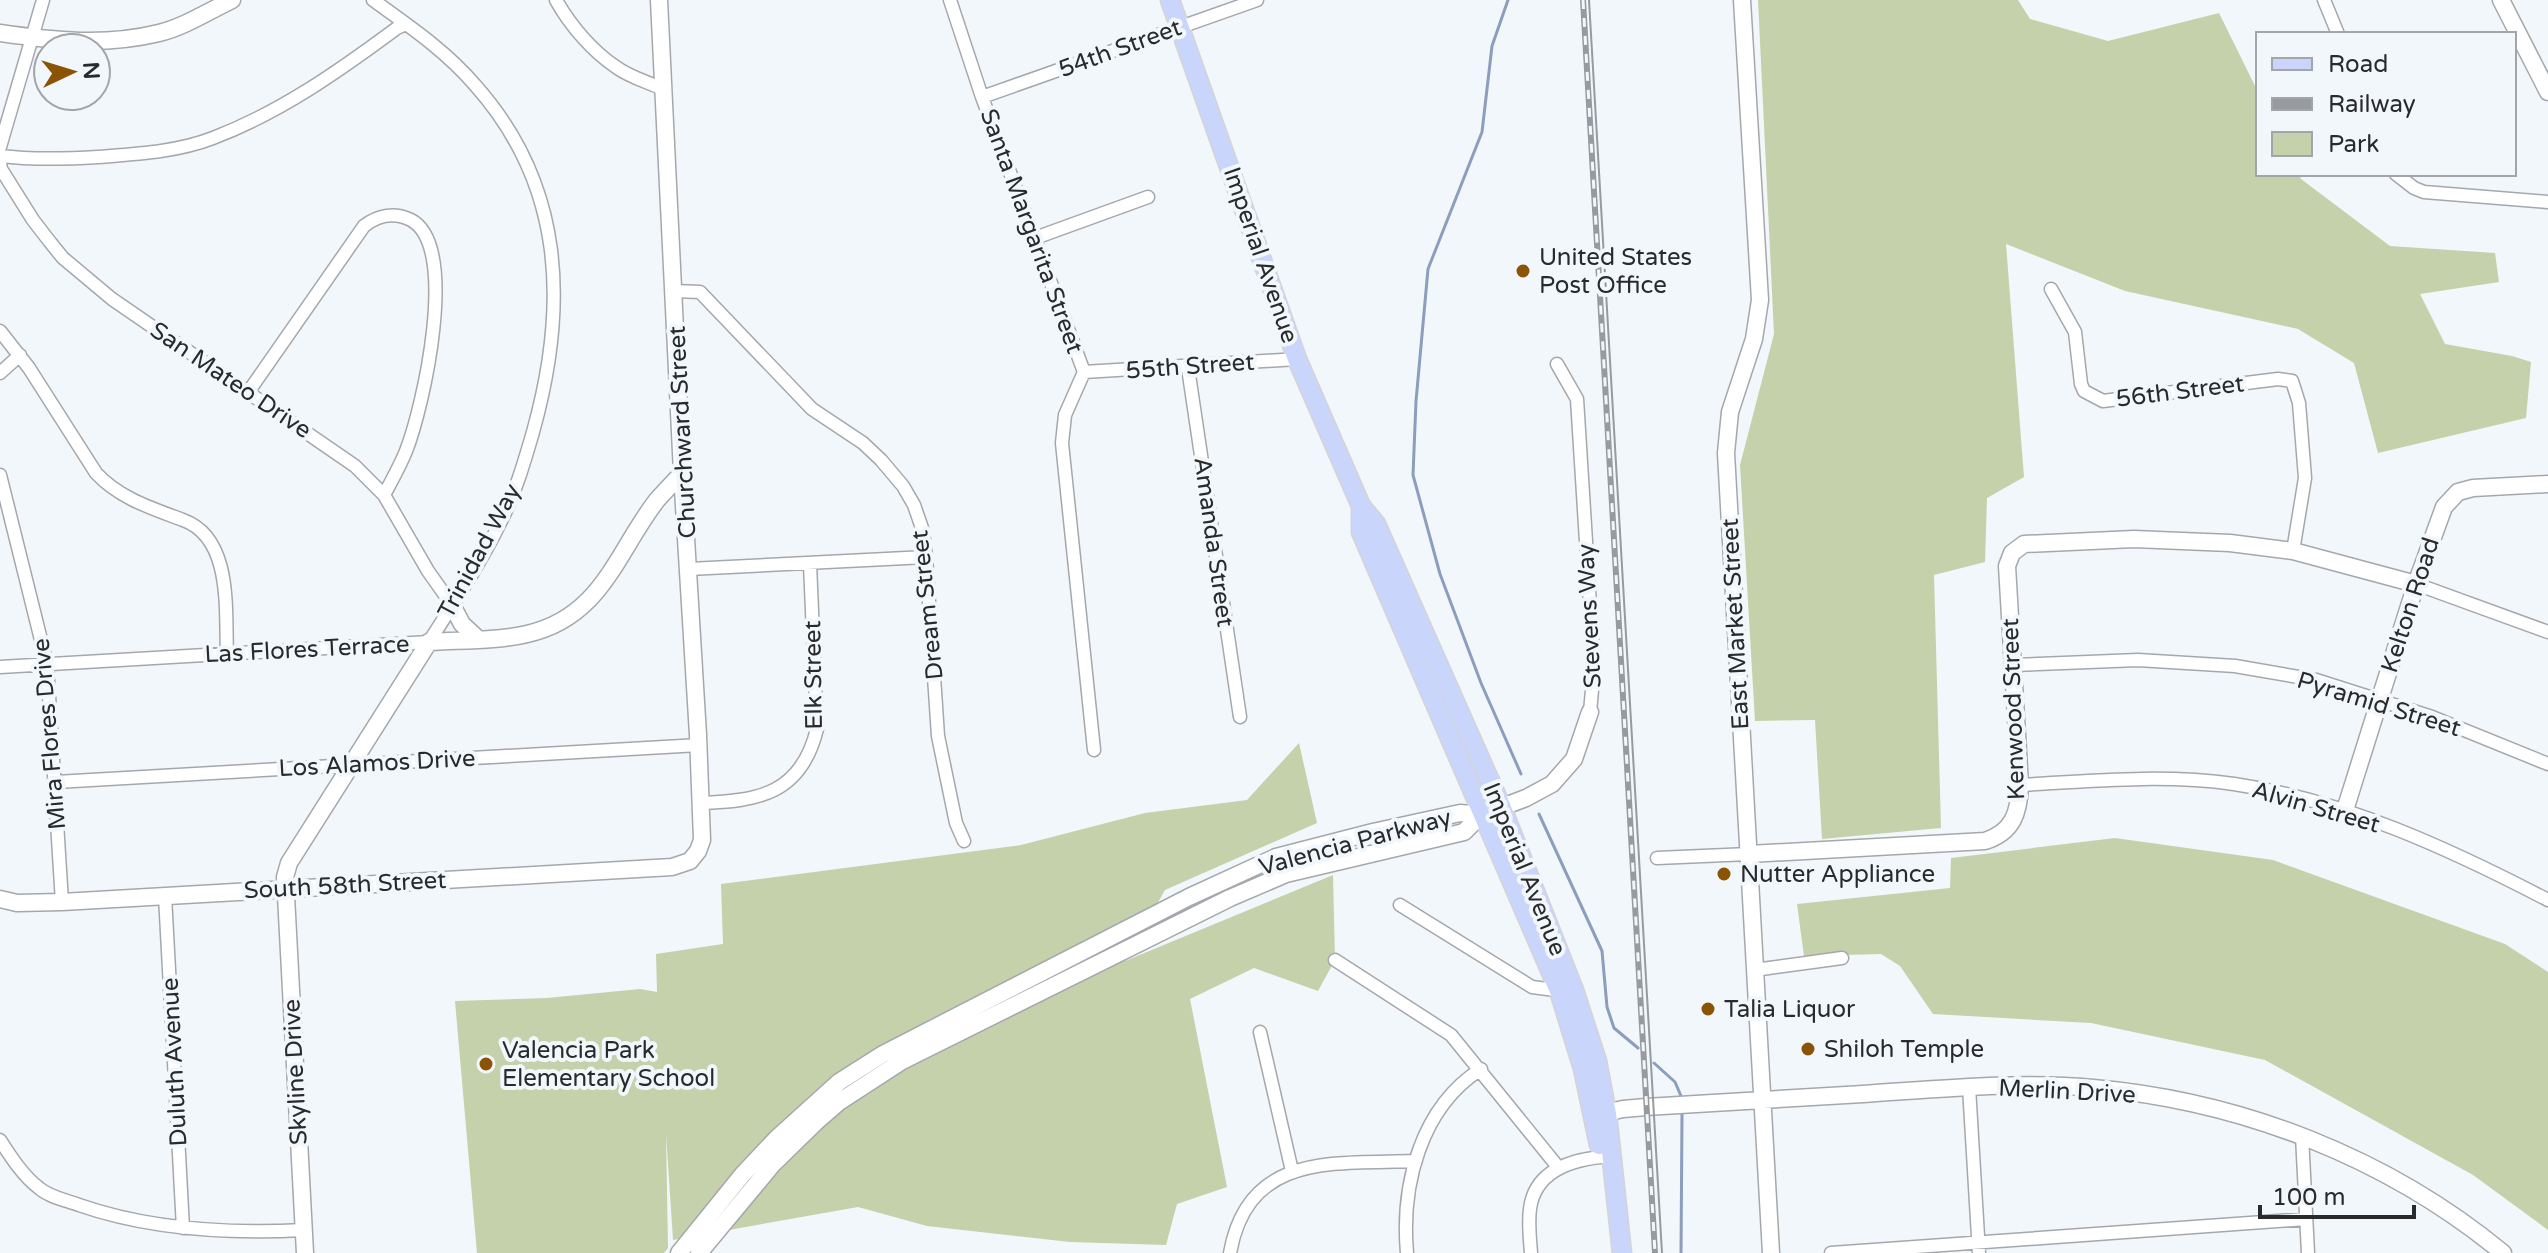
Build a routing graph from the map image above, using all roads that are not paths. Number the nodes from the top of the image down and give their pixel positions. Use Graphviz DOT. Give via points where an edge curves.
graph roads {
  1 [pos="43,0"];
  2 [pos="232,0"];
  3 [pos="373,0"];
  4 [pos="556,0"];
  5 [pos="659,0"];
  6 [pos="950,0"];
  7 [pos="1170,0"];
  8 [pos="1257,0"];
  9 [pos="1742,0"];
  10 [pos="2324,0"];
  11 [pos="2501,0"];
  12 [pos="406,24"];
  13 [pos="1180,27"];
  14 [pos="35,32"];
  15 [pos="2337,32"];
  16 [pos="0,33"];
  17 [pos="32,38"];
  18 [pos="32,41"];
  19 [pos="112,41"];
  20 [pos="2547,86"];
  21 [pos="663,89"];
  22 [pos="982,97"];
  23 [pos="0,147"];
  24 [pos="0,156"];
  25 [pos="0,163"];
  26 [pos="2399,176"];
  27 [pos="1148,197"];
  28 [pos="2548,202"];
  29 [pos="1035,238"];
  30 [pos="2051,289"];
  31 [pos="674,291"];
  32 [pos="0,331"];
  33 [pos="20,355"];
  34 [pos="1297,359"];
  35 [pos="1557,364"];
  36 [pos="1188,368"];
  37 [pos="1084,372"];
  38 [pos="0,373"];
  39 [pos="249,391"];
  40 [pos="682,473"];
  41 [pos="0,475"];
  42 [pos="2548,484"];
  43 [pos="384,495"];
  44 [pos="1361,506"];
  45 [pos="2293,551"];
  46 [pos="926,557"];
  47 [pos="810,564"];
  48 [pos="689,569"];
  49 [pos="2416,584"];
  50 [pos="452,605"];
  51 [pos="2548,632"];
  52 [pos="477,638"];
  53 [pos="429,642"];
  54 [pos="227,654"];
  55 [pos="47,664"];
  56 [pos="2013,665"];
  57 [pos="0,667"];
  58 [pos="2380,700"];
  59 [pos="1590,712"];
  60 [pos="1240,717"];
  61 [pos="699,745"];
  62 [pos="1094,750"];
  63 [pos="351,764"];
  64 [pos="2548,764"];
  65 [pos="56,782"];
  66 [pos="2020,785"];
  67 [pos="700,803"];
  68 [pos="1502,808"];
  69 [pos="2345,810"];
  70 [pos="1481,815"];
  71 [pos="964,841"];
  72 [pos="1749,854"];
  73 [pos="1657,858"];
  74 [pos="690,861"];
  75 [pos="285,890"];
  76 [pos="165,896"];
  77 [pos="0,899"];
  78 [pos="2548,900"];
  79 [pos="62,902"];
  80 [pos="1400,905"];
  81 [pos="1842,958"];
  82 [pos="1335,960"];
  83 [pos="1754,970"];
  84 [pos="1566,990"];
  85 [pos="1260,1032"];
  86 [pos="1481,1069"];
  87 [pos="1969,1087"];
  88 [pos="1762,1101"];
  89 [pos="1601,1114"];
  90 [pos="2302,1136"];
  91 [pos="0,1140"];
  92 [pos="1606,1156"];
  93 [pos="1415,1161"];
  94 [pos="1558,1167"];
  95 [pos="1292,1171"];
  96 [pos="2306,1219"];
  97 [pos="183,1228"];
  98 [pos="304,1230"];
  99 [pos="1979,1248"];
  100 [pos="305,1253"];
  101 [pos="679,1253"];
  102 [pos="699,1253"];
  103 [pos="1230,1253"];
  104 [pos="1407,1253"];
  105 [pos="1531,1253"];
  106 [pos="1610,1253"];
  107 [pos="1622,1253"];
  108 [pos="1771,1253"];
  109 [pos="1831,1253"];
  110 [pos="2308,1253"];
  111 [pos="2503,1253"];
  1 -- 14 [label="street"];
  2 -- 19 [label="street" via="162,33"];
  3 -- 12 [label="street, Trinidad Way"];
  4 -- 21 [label="street" via="589,43 617,68"];
  5 -- 21 [label="street, Churchward Street"];
  6 -- 22 [label="street, Santa Margarita Street"];
  7 -- 13 [label="main road, Imperial Avenue"];
  8 -- 13 [label="street, 54th Street"];
  9 -- 72 [label="street, East Market Street" via="1760,300 1754,339 1730,412 1726,453"];
  10 -- 15 [label="street"];
  11 -- 20 [label="street"];
  12 -- 24 [label="street" via="319,85 211,139 146,154 54,160"];
  12 -- 50 [label="street, Trinidad Way" via="461,69 516,142 544,209 555,274 545,386 519,480"];
  13 -- 22 [label="street, 54th Street"];
  13 -- 34 [label="main road, Imperial Avenue"];
  16 -- 17 [label="street"];
  18 -- 23 [label="street"];
  21 -- 31 [label="street, Churchward Street"];
  22 -- 29 [label="street, Santa Margarita Street"];
  25 -- 39 [label="street, San Mateo Drive" via="33,220 63,258 112,299"];
  26 -- 28 [label="street" via="2424,192"];
  27 -- 29 [label="street"];
  29 -- 37 [label="street, Santa Margarita Street"];
  30 -- 45 [label="street, 56th Street" via="2075,332 2084,391 2103,401 2292,381 2299,403 2305,478"];
  31 -- 40 [label="street, Churchward Street"];
  31 -- 46 [label="street, Dream Street" via="700,292 812,409 881,460 914,505"];
  32 -- 33 [label="street"];
  33 -- 38 [label="street"];
  33 -- 54 [label="street" via="105,483 187,521 210,542 223,579"];
  34 -- 36 [label="street, 55th Street"];
  34 -- 44 [label="main road, Imperial Avenue"];
  35 -- 59 [label="street, Stevens Way" via="1577,399 1594,668"];
  36 -- 37 [label="street, 55th Street"];
  36 -- 60 [label="street, Amanda Street"];
  37 -- 62 [label="street, Santa Margarita Street" via="1065,415 1062,443"];
  39 -- 43 [label="street, San Mateo Drive" via="355,466"];
  39 -- 43 [label="street" via="364,226 386,215 416,223 432,253 432,335 410,437"];
  40 -- 48 [label="street, Churchward Street"];
  40 -- 52 [label="street, Las Flores Terrace" via="656,501 586,604 540,630"];
  41 -- 55 [label="street, Mira Flores Drive"];
  42 -- 49 [label="street, Kelton Road" via="2458,492 2438,520"];
  43 -- 50 [label="street, San Mateo Drive"];
  44 -- 68 [label="main road, Imperial Avenue" via="1376,524"];
  44 -- 70 [label="main road, Imperial Avenue" via="1361,532"];
  45 -- 49 [label="street"];
  45 -- 56 [label="street, Kenwood Street" via="2181,539 2019,546 2009,557 2007,578"];
  46 -- 47 [label="street"];
  46 -- 71 [label="street, Dream Street" via="938,736"];
  47 -- 48 [label="street"];
  47 -- 67 [label="street, Elk Street" via="817,729 810,750 791,777 764,796"];
  48 -- 61 [label="street, Churchward Street"];
  49 -- 51 [label="street"];
  49 -- 58 [label="street, Kelton Road"];
  50 -- 52 [label="street"];
  50 -- 53 [label="street, Trinidad Way"];
  52 -- 53 [label="street, Las Flores Terrace"];
  53 -- 54 [label="street, Las Flores Terrace"];
  53 -- 63 [label="street, Trinidad Way"];
  54 -- 55 [label="street, Las Flores Terrace"];
  55 -- 57 [label="street, Las Flores Terrace"];
  55 -- 65 [label="street, Mira Flores Drive"];
  56 -- 58 [label="street, Pyramid Street" via="2138,660 2235,666 2316,680"];
  56 -- 66 [label="street, Kenwood Street"];
  58 -- 64 [label="street, Pyramid Street"];
  58 -- 69 [label="street, Kelton Road"];
  59 -- 68 [label="street, Stevens Way" via="1574,759 1552,784"];
  61 -- 63 [label="street, Los Alamos Drive"];
  61 -- 67 [label="street, Churchward Street"];
  63 -- 65 [label="street, Los Alamos Drive"];
  63 -- 75 [label="street, Trinidad Way" via="289,863"];
  65 -- 79 [label="street, Mira Flores Drive"];
  66 -- 69 [label="street, Alvin Street" via="2141,778 2232,784"];
  66 -- 72 [label="street, Kenwood Street" via="2016,817 2001,834 1985,841"];
  67 -- 74 [label="street, Churchward Street" via="702,840"];
  68 -- 70 [label="street, Stevens Way"];
  68 -- 84 [label="main road, Imperial Avenue"];
  69 -- 78 [label="street, Alvin Street"];
  70 -- 84 [label="main road, Imperial Avenue"];
  70 -- 101 [label="street, Valencia Parkway" via="1460,813 1276,857 883,1054 839,1082 777,1138"];
  70 -- 102 [label="street, Valencia Parkway" via="1464,832 1286,874 902,1061 816,1122 773,1164"];
  72 -- 73 [label="street"];
  72 -- 83 [label="street, East Market Street"];
  74 -- 75 [label="street, South 58th Street" via="672,867"];
  75 -- 76 [label="street, South 58th Street"];
  75 -- 98 [label="street, Skyline Drive"];
  76 -- 79 [label="street, South 58th Street"];
  76 -- 97 [label="street, Duluth Avenue"];
  77 -- 79 [label="street, South 58th Street"];
  80 -- 84 [label="street" via="1532,987"];
  81 -- 83 [label="street"];
  82 -- 86 [label="street" via="1451,1035"];
  83 -- 88 [label="street, East Market Street"];
  84 -- 89 [label="main road, Imperial Avenue" via="1597,1061"];
  85 -- 95 [label="street"];
  86 -- 93 [label="street" via="1445,1104"];
  86 -- 94 [label="street"];
  87 -- 88 [label="street, Merlin Drive"];
  87 -- 90 [label="street, Merlin Drive" via="2093,1088 2170,1098"];
  87 -- 99 [label="street"];
  88 -- 89 [label="street, Merlin Drive"];
  88 -- 108 [label="street, East Market Street"];
  89 -- 92 [label="main road, Imperial Avenue"];
  90 -- 96 [label="street"];
  90 -- 111 [label="street, Merlin Drive" via="2384,1172 2471,1226"];
  91 -- 97 [label="street" via="40,1189 102,1213"];
  92 -- 94 [label="street"];
  92 -- 106 [label="main road, Imperial Avenue"];
  92 -- 107 [label="main road, Imperial Avenue"];
  93 -- 95 [label="street"];
  93 -- 104 [label="street" via="1406,1198"];
  94 -- 105 [label="street" via="1538,1185 1531,1201"];
  95 -- 103 [label="street" via="1253,1198 1238,1220"];
  96 -- 99 [label="street"];
  96 -- 110 [label="street"];
  97 -- 98 [label="street"];
  98 -- 100 [label="street, Skyline Drive"];
  99 -- 109 [label="street"];
}
